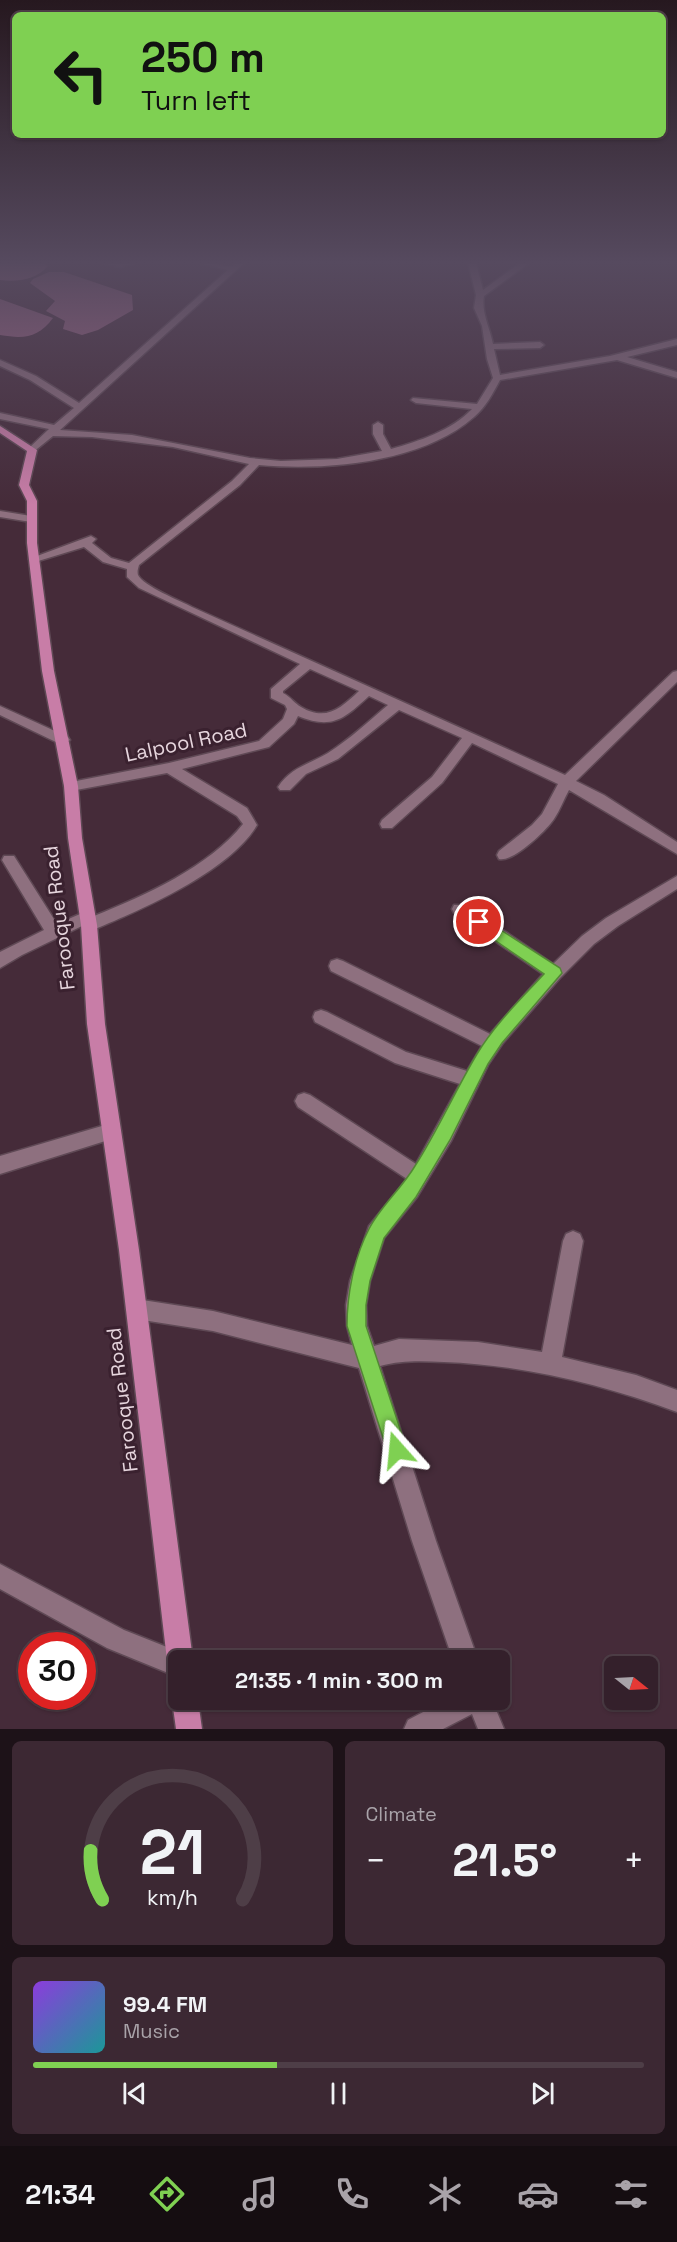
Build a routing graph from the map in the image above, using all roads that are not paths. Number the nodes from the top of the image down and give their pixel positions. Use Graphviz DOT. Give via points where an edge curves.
graph roads {
  1 [pos="150,344"];
  2 [pos="489,344"];
  3 [pos="670,344"];
  4 [pos="540,345"];
  5 [pos="489,347"];
  6 [pos="616,357"];
  7 [pos="0,363"];
  8 [pos="677,375"];
  9 [pos="497,378"];
  10 [pos="416,400"];
  11 [pos="79,407"];
  12 [pos="479,407"];
  13 [pos="0,416"];
  14 [pos="378,425"];
  15 [pos="0,429"];
  16 [pos="55,430"];
  17 [pos="32,450"];
  18 [pos="388,453"];
  19 [pos="257,462"];
  20 [pos="0,514"];
  21 [pos="31,519"];
  22 [pos="35,559"];
  23 [pos="133,567"];
  24 [pos="308,664"];
  25 [pos="677,675"];
  26 [pos="368,691"];
  27 [pos="398,704"];
  28 [pos="294,709"];
  29 [pos="0,710"];
  30 [pos="470,737"];
  31 [pos="63,740"];
  32 [pos="169,768"];
  33 [pos="566,782"];
  34 [pos="71,786"];
  35 [pos="285,787"];
  36 [pos="387,824"];
  37 [pos="677,849"];
  38 [pos="504,855"];
  39 [pos="9,860"];
  40 [pos="677,882"];
  41 [pos="460,909"];
  42 [pos="88,921"];
  43 [pos="55,933"];
  44 [pos="0,961"];
  45 [pos="337,966"];
  46 [pos="554,973"];
  47 [pos="321,1017"];
  48 [pos="494,1043"];
  49 [pos="471,1080"];
  50 [pos="304,1101"];
  51 [pos="112,1131"];
  52 [pos="0,1165"];
  53 [pos="418,1176"];
  54 [pos="573,1241"];
  55 [pos="136,1309"];
  56 [pos="367,1359"];
  57 [pos="550,1365"];
  58 [pos="677,1401"];
  59 [pos="0,1576"];
  60 [pos="177,1650"];
  61 [pos="462,1650"];
  62 [pos="168,1659"];
  63 [pos="186,1710"];
  64 [pos="452,1710"];
  65 [pos="483,1710"];
  66 [pos="189,1729"];
  67 [pos="417,1729"];
  68 [pos="491,1729"];
  1 -- 11 [label="street"];
  2 -- 5 [label="street"];
  3 -- 6 [label="street"];
  4 -- 5 [label="street"];
  5 -- 9 [label="street"];
  6 -- 8 [label="street"];
  6 -- 9 [label="street"];
  7 -- 11 [label="street"];
  9 -- 12 [label="street"];
  10 -- 12 [label="street"];
  11 -- 16 [label="street"];
  12 -- 18 [label="street" via="442,434"];
  13 -- 16 [label="street"];
  14 -- 18 [label="street" via="378,434"];
  15 -- 17 [label="main road"];
  16 -- 17 [label="street"];
  16 -- 19 [label="street" via="106,435"];
  17 -- 21 [label="main road, Farooque Road" via="24,479 32,501"];
  18 -- 19 [label="street" via="336,461"];
  19 -- 23 [label="street"];
  20 -- 21 [label="street"];
  21 -- 22 [label="main road, Farooque Road"];
  22 -- 23 [label="street" via="89,541 98,556"];
  22 -- 31 [label="main road, Farooque Road" via="48,672"];
  23 -- 24 [label="street" via="134,577 152,591"];
  24 -- 26 [label="street"];
  24 -- 28 [label="street" via="274,692"];
  25 -- 33 [label="street"];
  26 -- 27 [label="street"];
  26 -- 28 [label="street" via="330,720"];
  27 -- 30 [label="street"];
  27 -- 35 [label="street" via="333,756 301,771"];
  28 -- 32 [label="street, Lalpool Road" via="289,721 264,744"];
  29 -- 31 [label="street"];
  30 -- 33 [label="street"];
  30 -- 36 [label="street" via="437,780"];
  31 -- 34 [label="main road, Farooque Road"];
  32 -- 34 [label="street, Lalpool Road"];
  32 -- 42 [label="street" via="242,812 250,825 237,841 159,896"];
  33 -- 37 [label="street" via="599,798"];
  33 -- 38 [label="street" via="548,816 530,836"];
  34 -- 42 [label="main road, Farooque Road"];
  39 -- 43 [label="street"];
  40 -- 46 [label="street" via="612,922"];
  41 -- 46 [label="street"];
  42 -- 43 [label="street"];
  42 -- 51 [label="main road, Farooque Road" via="96,1024"];
  43 -- 44 [label="street"];
  45 -- 48 [label="street"];
  46 -- 48 [label="street"];
  47 -- 49 [label="street" via="401,1058"];
  48 -- 49 [label="street"];
  49 -- 53 [label="street"];
  50 -- 53 [label="street"];
  51 -- 52 [label="street"];
  51 -- 55 [label="main road, Farooque Road"];
  53 -- 56 [label="street" via="376,1233 360,1281 357,1326"];
  54 -- 57 [label="street"];
  55 -- 56 [label="street" via="213,1321"];
  55 -- 60 [label="main road, Farooque Road"];
  56 -- 57 [label="street" via="399,1350 433,1351 522,1358"];
  56 -- 61 [label="street"];
  57 -- 58 [label="street" via="636,1386"];
  59 -- 62 [label="street" via="116,1639"];
  63 -- 66 [label="main road"];
  64 -- 67 [label="street"];
  65 -- 68 [label="street"];
}
